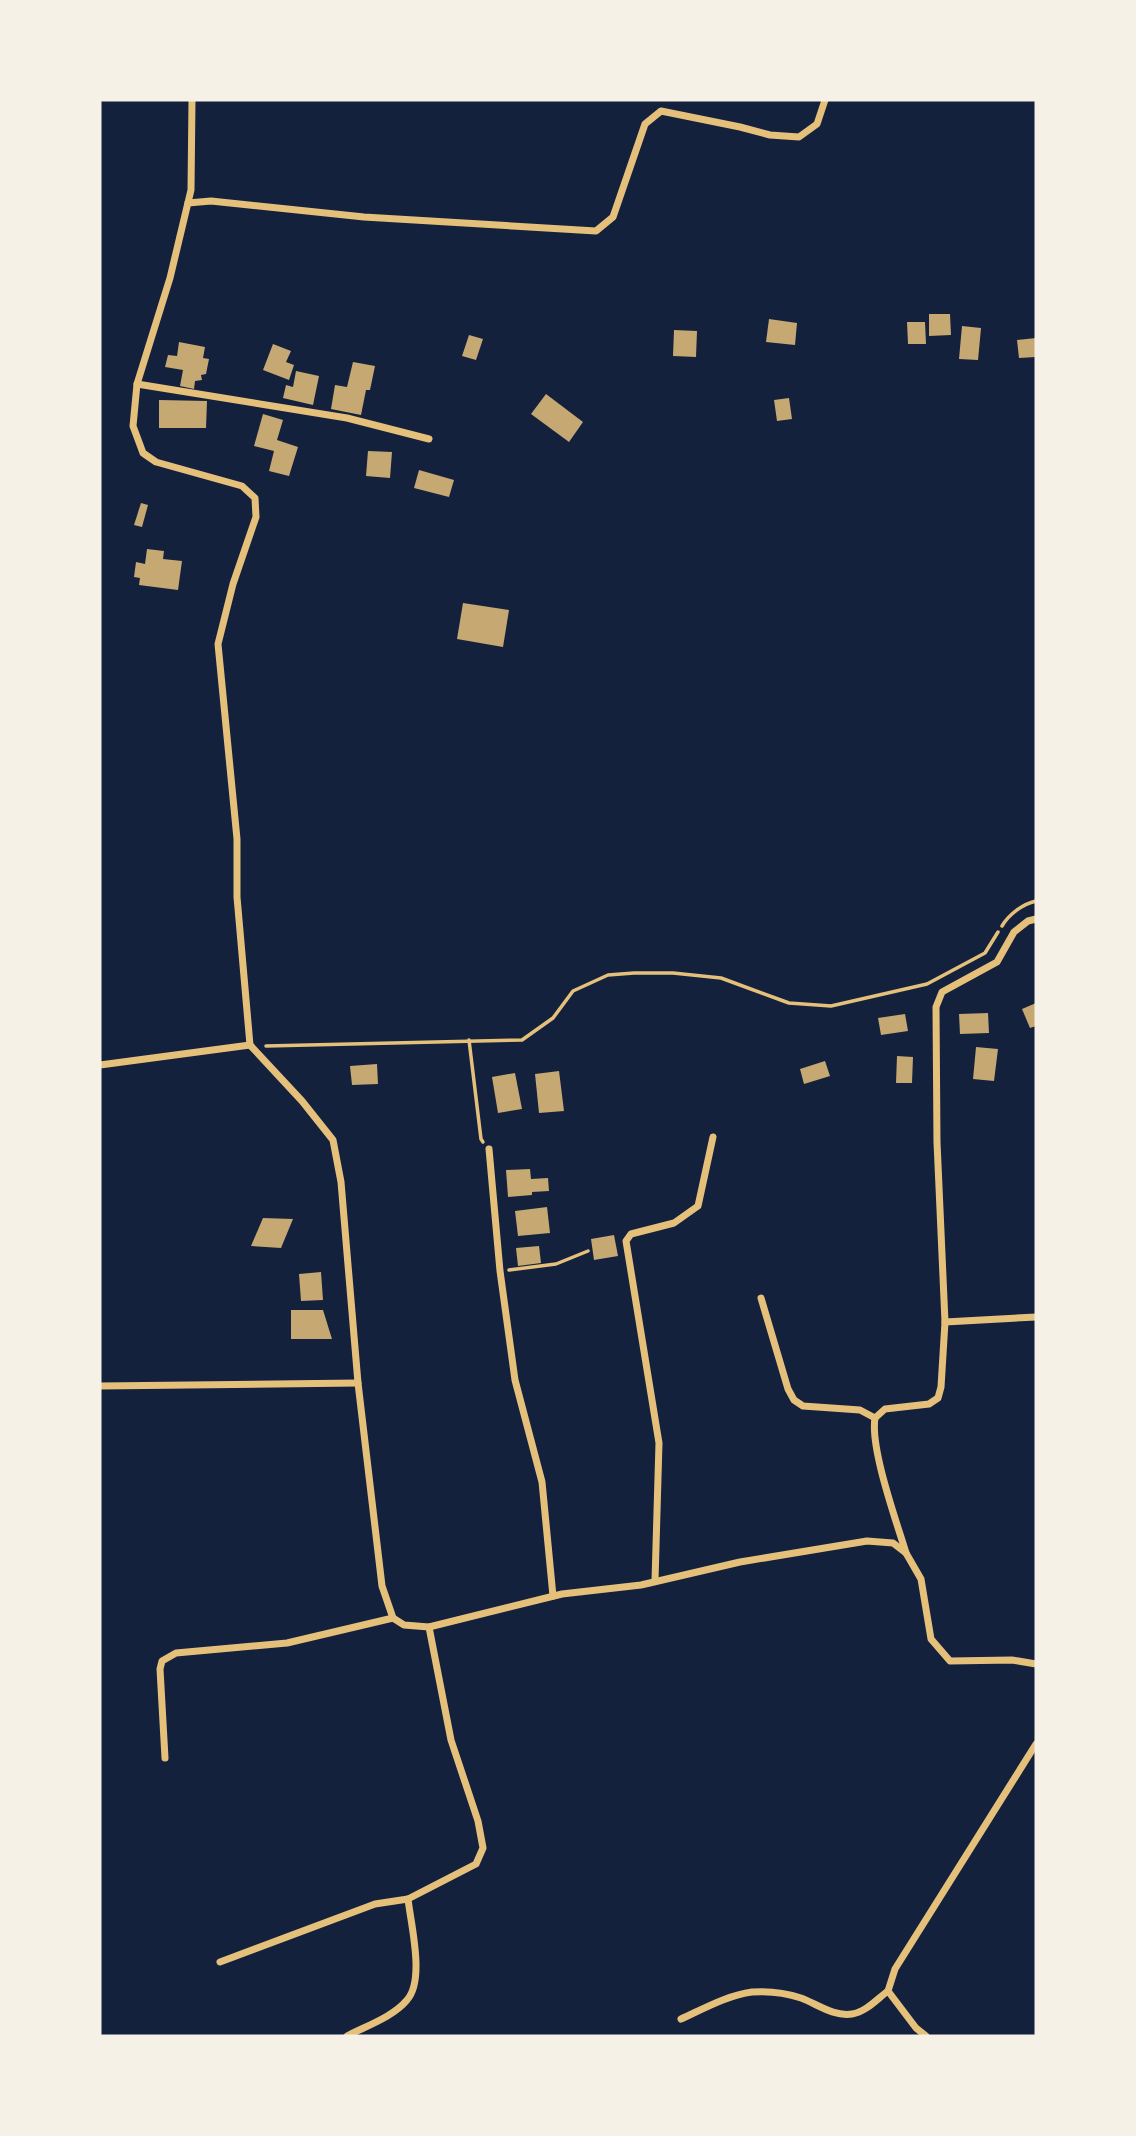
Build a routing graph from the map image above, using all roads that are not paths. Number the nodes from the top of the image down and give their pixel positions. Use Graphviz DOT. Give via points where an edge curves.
graph roads {
  1 [pos="192,100"];
  2 [pos="825,100"];
  3 [pos="188,203"];
  4 [pos="137,384"];
  5 [pos="429,439"];
  6 [pos="1036,919"];
  7 [pos="250,1045"];
  8 [pos="100,1065"];
  9 [pos="713,1137"];
  10 [pos="489,1149"];
  11 [pos="761,1298"];
  12 [pos="1036,1317"];
  13 [pos="945,1322"];
  14 [pos="358,1383"];
  15 [pos="100,1386"];
  16 [pos="875,1418"];
  17 [pos="906,1553"];
  18 [pos="655,1581"];
  19 [pos="553,1596"];
  20 [pos="393,1618"];
  21 [pos="429,1627"];
  22 [pos="1036,1664"];
  23 [pos="1036,1744"];
  24 [pos="165,1758"];
  25 [pos="408,1899"];
  26 [pos="220,1962"];
  27 [pos="888,1991"];
  28 [pos="681,2019"];
  29 [pos="347,2036"];
  30 [pos="926,2036"];
  1 -- 3 [label="street"];
  2 -- 3 [label="street" via="817,124 799,137 661,111 645,124 612,217 596,231 364,217 211,201"];
  3 -- 4 [label="street"];
  4 -- 5 [label="street" via="346,418"];
  4 -- 7 [label="street" via="133,426 143,453 156,462 242,486 255,498 256,517 218,644"];
  6 -- 13 [label="street" via="1014,932 997,962 942,992 936,1007"];
  7 -- 8 [label="street"];
  7 -- 14 [label="street" via="333,1140 341,1182"];
  9 -- 18 [label="street" via="698,1206 674,1223 631,1234 626,1241 659,1443"];
  10 -- 19 [label="street" via="515,1380 542,1482"];
  11 -- 16 [label="street" via="794,1400 803,1406 860,1410"];
  12 -- 13 [label="street"];
  13 -- 16 [label="street" via="938,1398 929,1404 886,1409"];
  14 -- 15 [label="street"];
  14 -- 20 [label="street" via="382,1586"];
  16 -- 17 [label="street" via="879,1457"];
  17 -- 18 [label="street" via="893,1543 867,1541"];
  17 -- 22 [label="street" via="921,1579 931,1639 950,1661"];
  18 -- 19 [label="street"];
  19 -- 21 [label="street"];
  20 -- 21 [label="street" via="404,1625"];
  20 -- 24 [label="street" via="287,1643 176,1653 162,1661"];
  21 -- 25 [label="street" via="452,1740 483,1848 475,1864"];
  23 -- 27 [label="street" via="895,1969"];
  25 -- 26 [label="street" via="375,1904"];
  25 -- 29 [label="street" via="417,1977 409,1999"];
  27 -- 28 [label="street" via="851,2014 836,2014 799,1997 751,1992"];
  27 -- 30 [label="street"];
}
